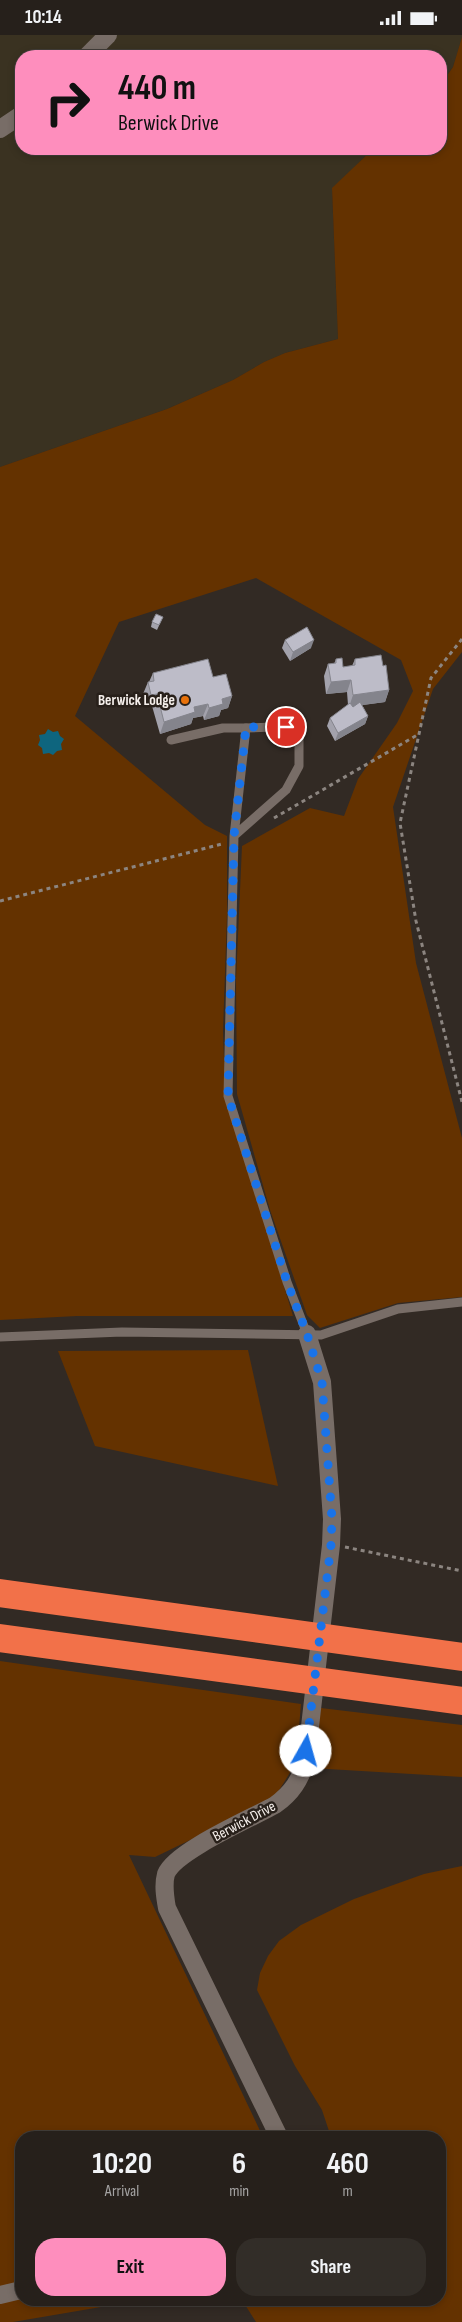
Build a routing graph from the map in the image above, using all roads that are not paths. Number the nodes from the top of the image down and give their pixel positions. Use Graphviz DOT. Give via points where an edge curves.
graph roads {
  1 [pos="108,35"];
  2 [pos="93,50"];
  3 [pos="15,119"];
  4 [pos="0,129"];
  5 [pos="246,727"];
  6 [pos="171,740"];
  7 [pos="234,839"];
  8 [pos="462,1302"];
  9 [pos="307,1334"];
  10 [pos="0,1337"];
  11 [pos="0,1593"];
  12 [pos="0,1638"];
  13 [pos="462,1657"];
  14 [pos="462,1701"];
  15 [pos="277,2131"];
  16 [pos="15,2291"];
  17 [pos="0,2295"];
  1 -- 2 [label="street"];
  3 -- 4 [label="street"];
  5 -- 6 [label="lane"];
  5 -- 7 [label="lane, Berwick Drive"];
  5 -- 7 [label="lane" via="299,726 299,766 286,790"];
  7 -- 9 [label="lane, Berwick Drive" via="228,1096 287,1282"];
  8 -- 9 [label="lane" via="398,1309 321,1335"];
  9 -- 10 [label="lane" via="122,1332"];
  9 -- 15 [label="street, Berwick Drive" via="322,1382 332,1519 302,1774 286,1798 276,1805 182,1855 167,1872 164,1884 167,1908"];
  11 -- 13 [label="highway"];
  12 -- 14 [label="highway"];
  16 -- 17 [label="street"];
}
